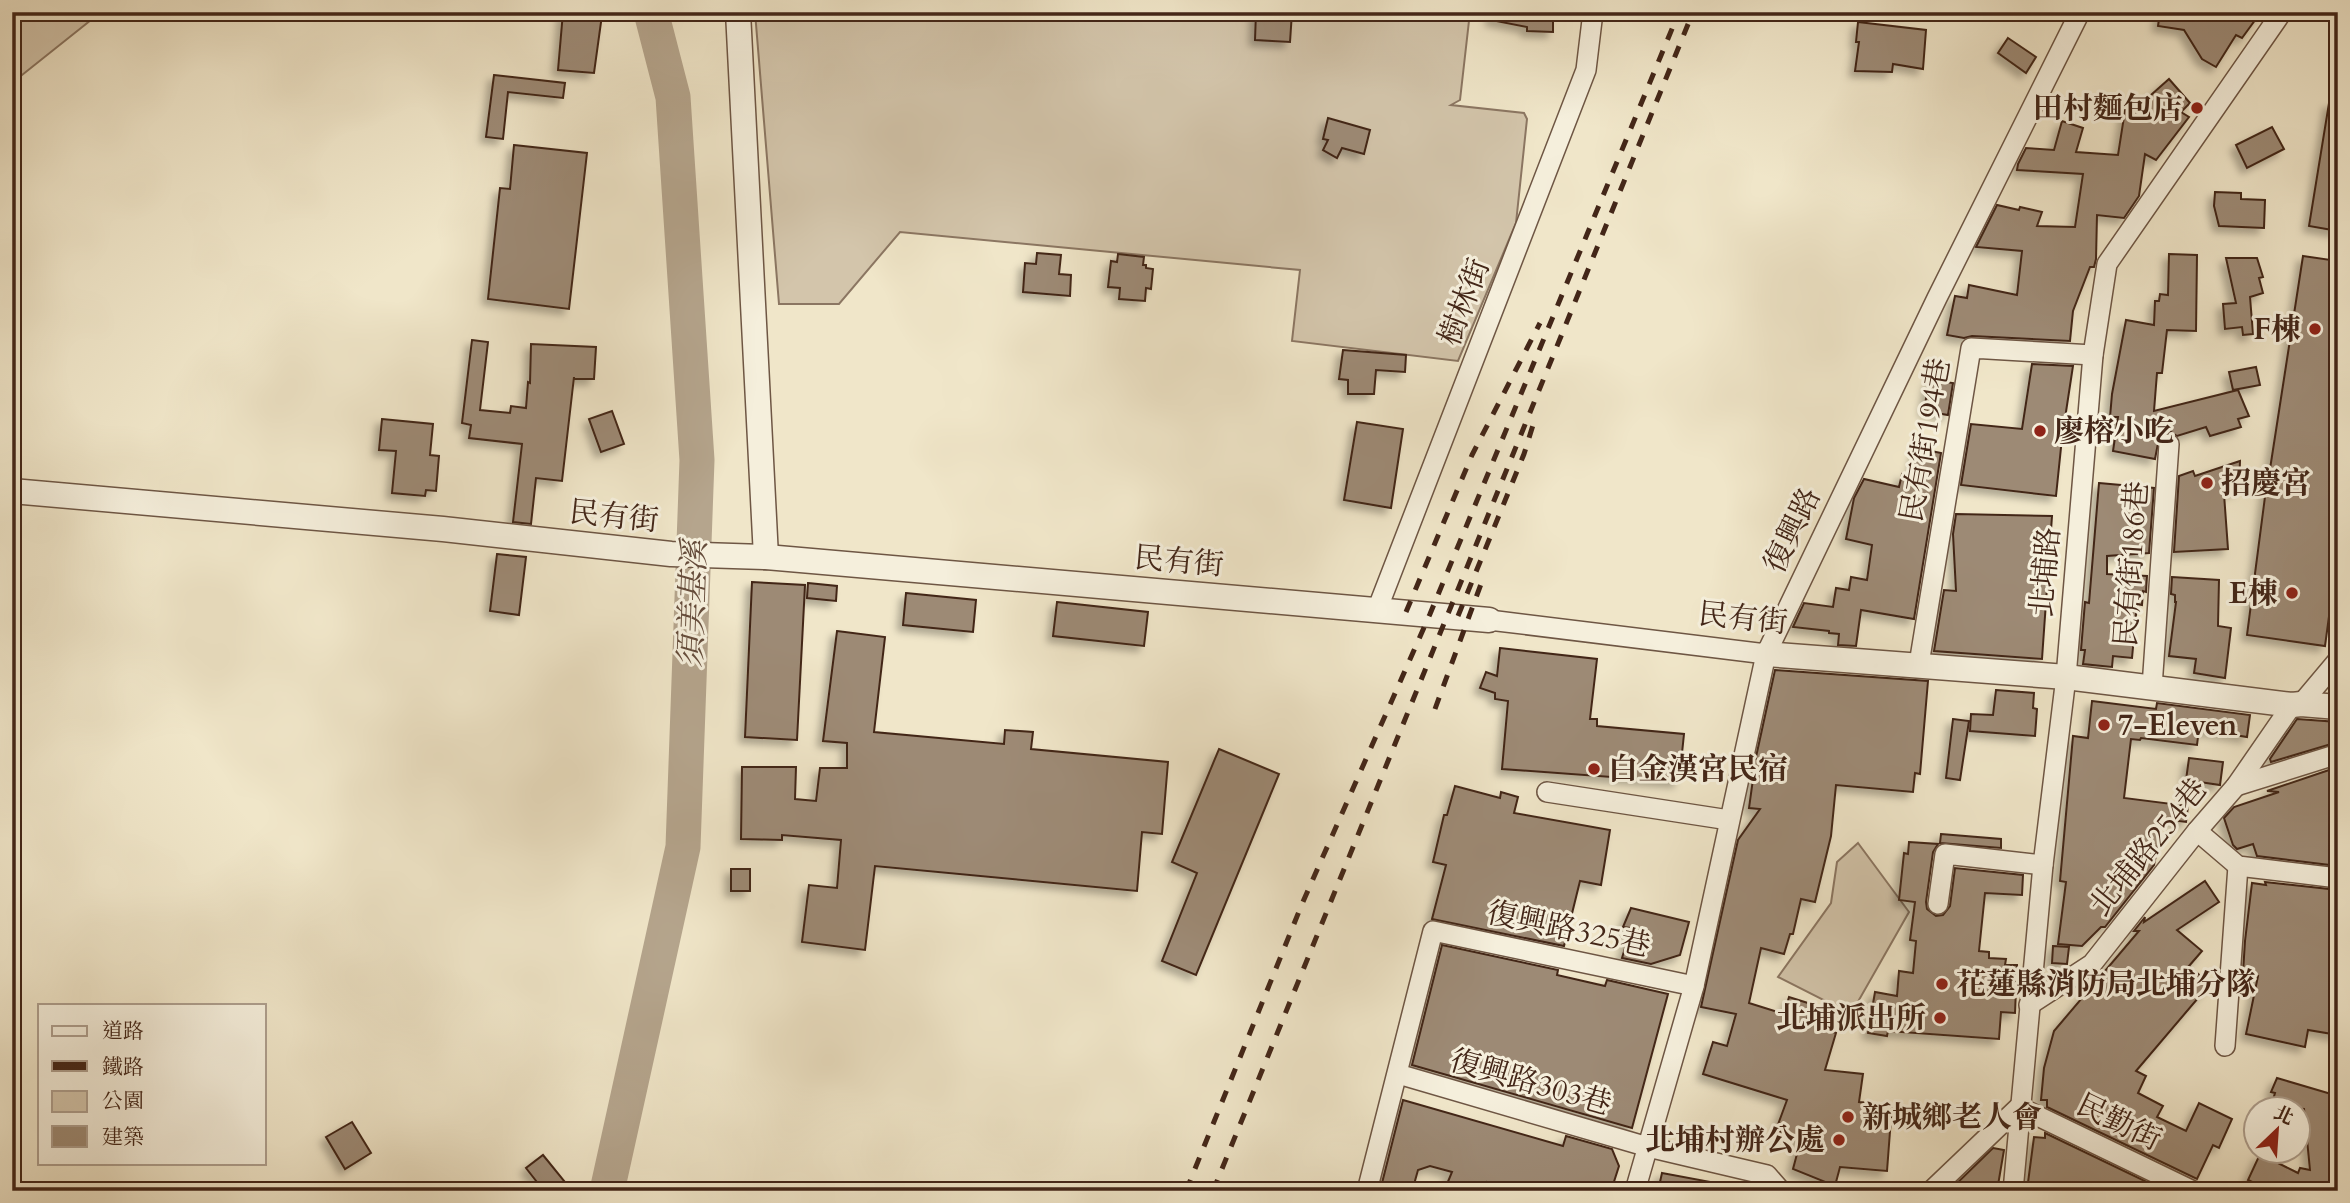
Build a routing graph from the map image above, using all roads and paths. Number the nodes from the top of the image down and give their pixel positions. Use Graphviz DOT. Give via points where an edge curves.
graph roads {
  1 [pos="738,12"];
  2 [pos="1593,12"];
  3 [pos="2080,12"];
  4 [pos="2282,12"];
  5 [pos="2093,355"];
  6 [pos="2169,444"];
  7 [pos="12,491"];
  8 [pos="766,557"];
  9 [pos="1377,610"];
  10 [pos="1489,620"];
  11 [pos="1766,654"];
  12 [pos="2338,660"];
  13 [pos="1919,664"];
  14 [pos="2066,677"];
  15 [pos="2152,687"];
  16 [pos="2297,705"];
  17 [pos="2338,708"];
  18 [pos="2338,754"];
  19 [pos="2236,786"];
  20 [pos="1547,792"];
  21 [pos="1729,820"];
  22 [pos="2197,831"];
  23 [pos="2043,865"];
  24 [pos="2238,866"];
  25 [pos="2338,878"];
  26 [pos="1938,904"];
  27 [pos="1693,986"];
  28 [pos="2029,1005"];
  29 [pos="2225,1046"];
  30 [pos="1398,1073"];
  31 [pos="2020,1107"];
  32 [pos="1648,1147"];
  33 [pos="1367,1191"];
  34 [pos="1635,1191"];
  35 [pos="1781,1191"];
  36 [pos="1931,1191"];
  37 [pos="2013,1191"];
  38 [pos="2193,1191"];
  1 -- 8 [label="street"];
  2 -- 9 [label="street, 樹林街" via="1586,70"];
  3 -- 11 [label="street, 復興路"];
  4 -- 5 [label="street, 北埔路" via="2107,264"];
  5 -- 13 [label="street, 民有街194巷" via="1970,348"];
  5 -- 14 [label="street, 北埔路"];
  6 -- 15 [label="street, 民有街186巷"];
  7 -- 8 [label="street, 民有街" via="671,554"];
  8 -- 9 [label="street, 民有街"];
  9 -- 10 [label="street, 民有街"];
  10 -- 11 [label="street, 民有街"];
  11 -- 13 [label="street, 民有街"];
  11 -- 21 [label="street, 復興路"];
  12 -- 16 [label="street, 北埔路254巷"];
  13 -- 14 [label="street, 民有街"];
  14 -- 15 [label="street, 民有街"];
  14 -- 23 [label="street, 北埔路"];
  15 -- 16 [label="street, 民有街"];
  16 -- 17 [label="street, 民有街"];
  16 -- 19 [label="street, 北埔路254巷"];
  18 -- 19 [label="street"];
  19 -- 22 [label="street, 北埔路254巷"];
  20 -- 21 [label="street"];
  21 -- 27 [label="street, 復興路"];
  22 -- 24 [label="street"];
  22 -- 28 [label="street, 北埔路254巷" via="2092,964"];
  23 -- 26 [label="street" via="1945,854"];
  23 -- 28 [label="street, 北埔路"];
  24 -- 25 [label="street"];
  24 -- 29 [label="street"];
  27 -- 30 [label="street, 復興路325巷" via="1433,931"];
  27 -- 32 [label="street, 復興路"];
  28 -- 31 [label="street, 北埔路"];
  30 -- 32 [label="street, 復興路303巷"];
  30 -- 33 [label="street"];
  31 -- 36 [label="street"];
  31 -- 37 [label="street, 北埔路"];
  31 -- 38 [label="street, 民勤街"];
  32 -- 34 [label="street, 復興路"];
  32 -- 35 [label="street, 復興路303巷" via="1767,1175"];
}
